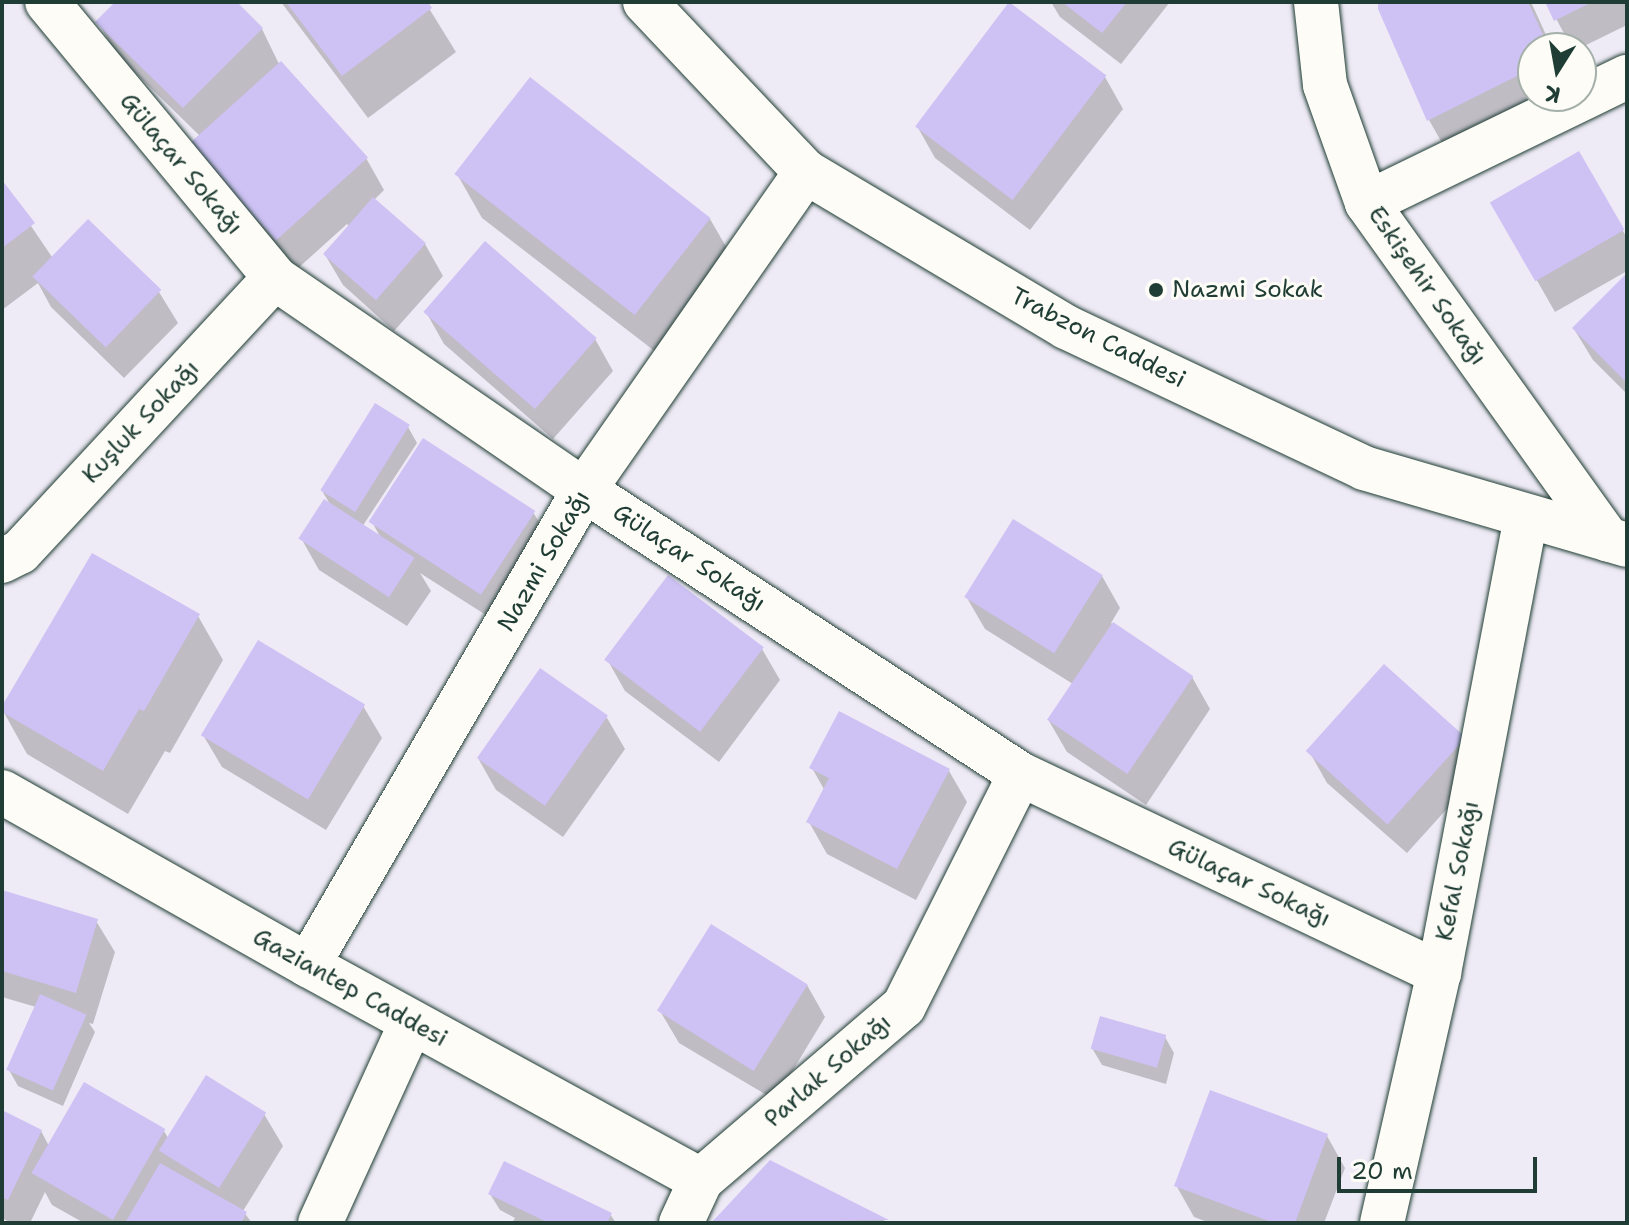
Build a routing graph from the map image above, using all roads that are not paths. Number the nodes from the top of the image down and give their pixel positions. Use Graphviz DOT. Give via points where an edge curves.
graph roads {
  1 [pos="47,2"];
  2 [pos="645,2"];
  3 [pos="1316,2"];
  4 [pos="1627,77"];
  5 [pos="806,172"];
  6 [pos="1367,203"];
  7 [pos="275,278"];
  8 [pos="584,490"];
  9 [pos="1526,516"];
  10 [pos="1617,543"];
  11 [pos="8,550"];
  12 [pos="1020,774"];
  13 [pos="2,792"];
  14 [pos="308,965"];
  15 [pos="1439,973"];
  16 [pos="411,1023"];
  17 [pos="701,1180"];
  18 [pos="320,1223"];
  19 [pos="681,1223"];
  20 [pos="1382,1223"];
  1 -- 7 [label="street, Gülaçar Sokağı"];
  2 -- 5 [label="street, Trabzon Caddesi"];
  3 -- 6 [label="street, Eskişehir Sokağı" via="1325,85"];
  4 -- 6 [label="street"];
  5 -- 8 [label="street, Nazmi Sokağı"];
  5 -- 9 [label="street, Trabzon Caddesi" via="1094,340 1364,468"];
  6 -- 10 [label="street, Eskişehir Sokağı"];
  7 -- 8 [label="street, Gülaçar Sokağı"];
  7 -- 11 [label="street, Kuşluk Sokağı"];
  8 -- 12 [label="street, Gülaçar Sokağı"];
  8 -- 14 [label="street, Nazmi Sokağı"];
  9 -- 10 [label="street, Trabzon Caddesi"];
  9 -- 15 [label="street, Kefal Sokağı"];
  12 -- 15 [label="street, Gülaçar Sokağı"];
  12 -- 17 [label="street, Parlak Sokağı" via="904,1006"];
  13 -- 14 [label="street, Gaziantep Caddesi"];
  14 -- 16 [label="street, Gaziantep Caddesi"];
  15 -- 20 [label="street, Kefal Sokağı"];
  16 -- 17 [label="street, Gaziantep Caddesi"];
  16 -- 18 [label="street"];
  17 -- 19 [label="street, Parlak Sokağı"];
}
